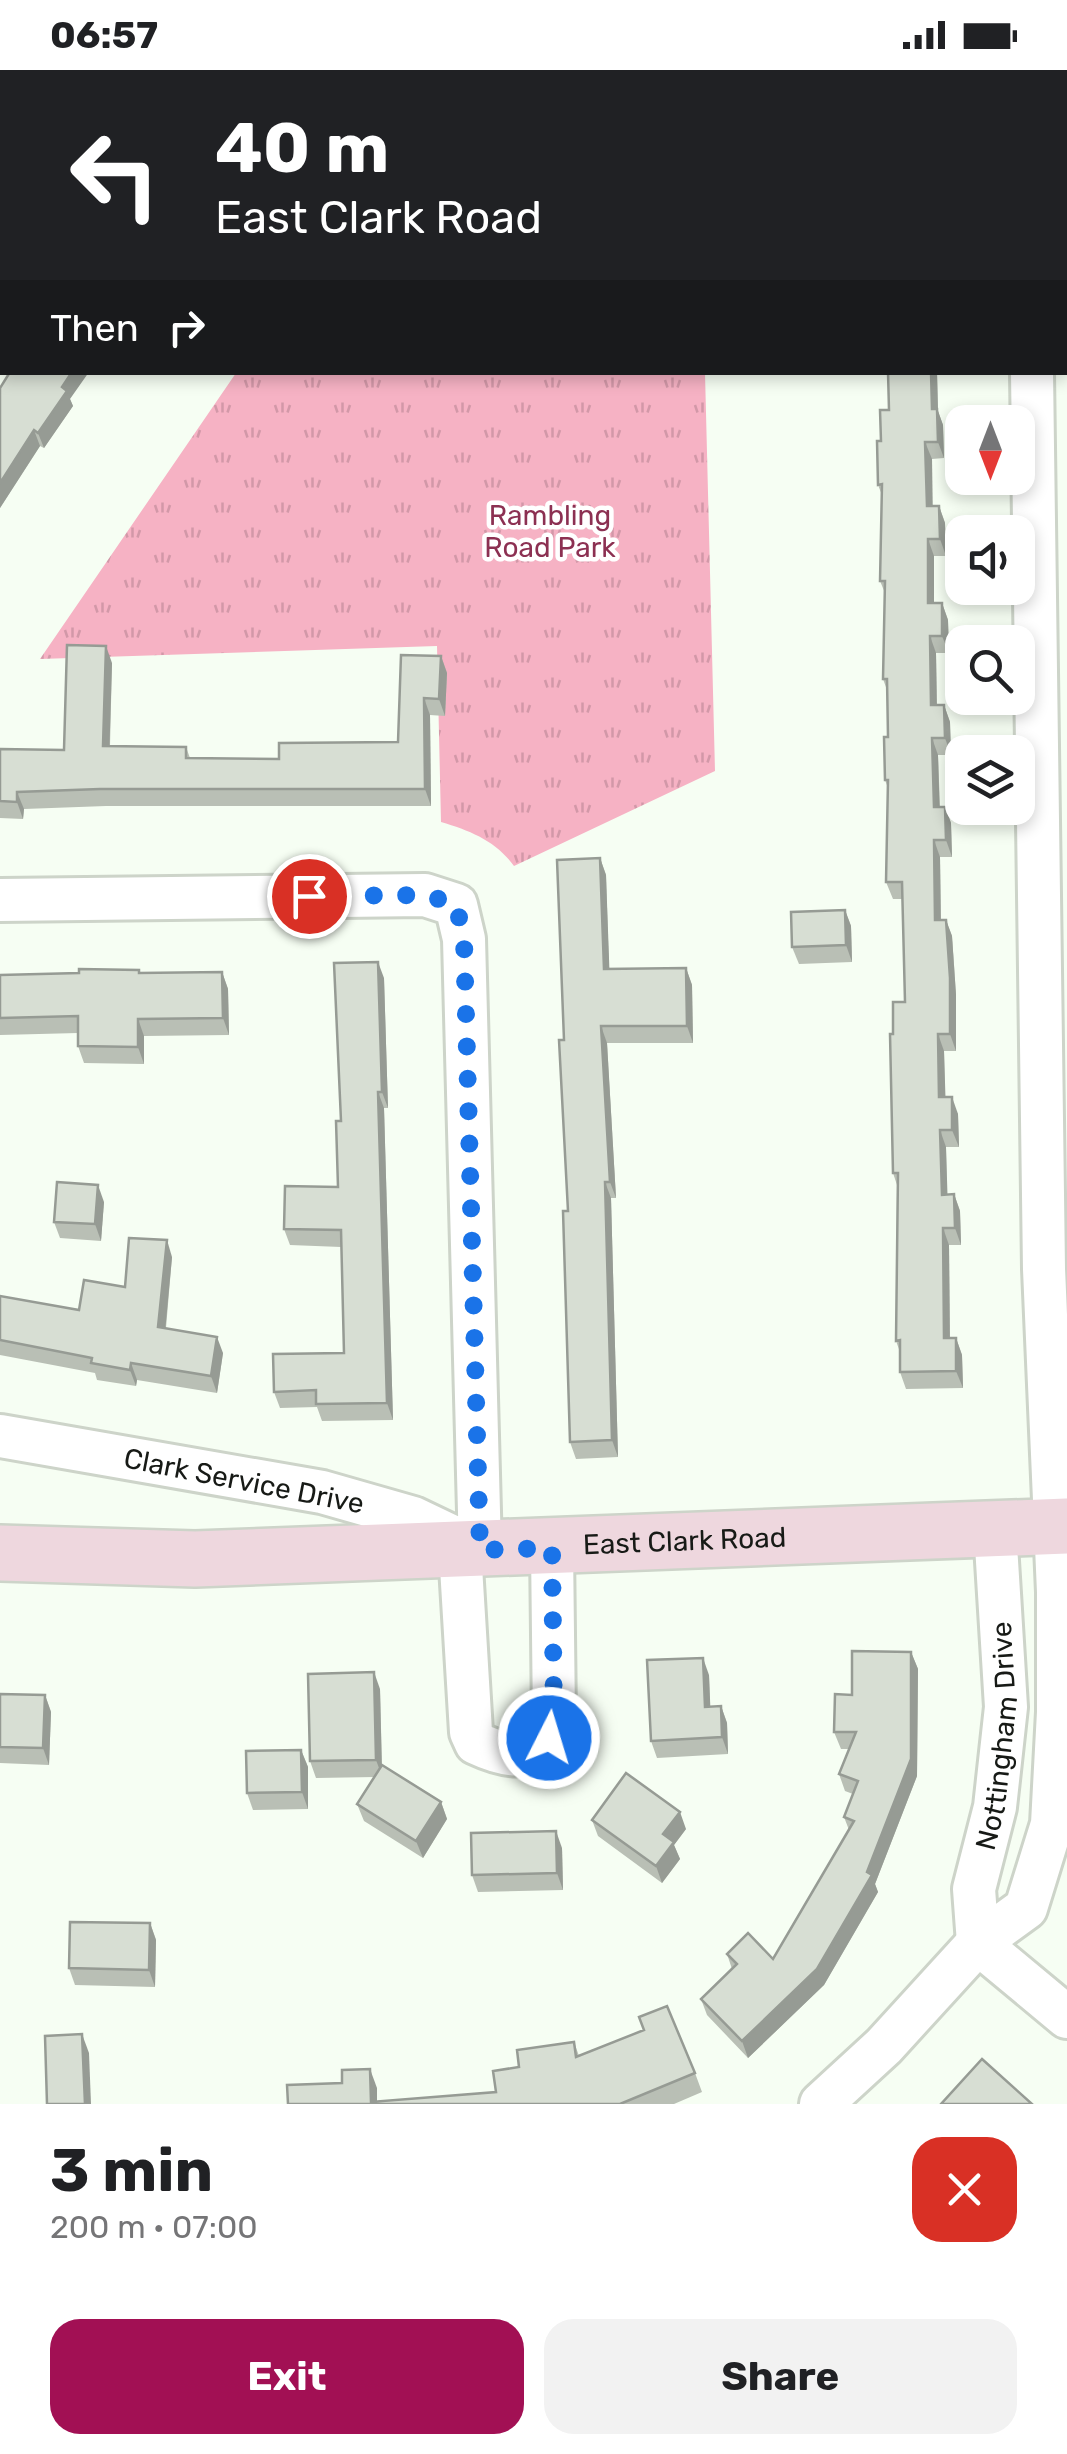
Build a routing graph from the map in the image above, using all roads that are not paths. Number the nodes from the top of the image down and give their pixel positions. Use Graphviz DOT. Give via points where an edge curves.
graph roads {
  1 [pos="1032,375"];
  2 [pos="0,900"];
  3 [pos="0,1436"];
  4 [pos="1061,1526"];
  5 [pos="995,1529"];
  6 [pos="552,1548"];
  7 [pos="470,1550"];
  8 [pos="0,1553"];
  9 [pos="978,1943"];
  10 [pos="1067,2017"];
  11 [pos="821,2104"];
  1 -- 4 [label="street" via="1044,1249"];
  2 -- 7 [label="street" via="425,895 456,904 464,939"];
  3 -- 7 [label="street, Clark Service Drive" via="322,1492 413,1518"];
  4 -- 5 [label="main road, East Clark Road"];
  4 -- 9 [label="street" via="1052,1824 1026,1908"];
  5 -- 6 [label="main road, East Clark Road"];
  5 -- 9 [label="street, Nottingham Drive" via="1006,1707 995,1807 974,1889"];
  6 -- 7 [label="main road, East Clark Road"];
  6 -- 7 [label="street" via="554,1720 549,1738 531,1754 501,1755 476,1744 471,1732"];
  7 -- 8 [label="main road, East Clark Road" via="195,1559"];
  9 -- 10 [label="street"];
  9 -- 11 [label="street"];
}
